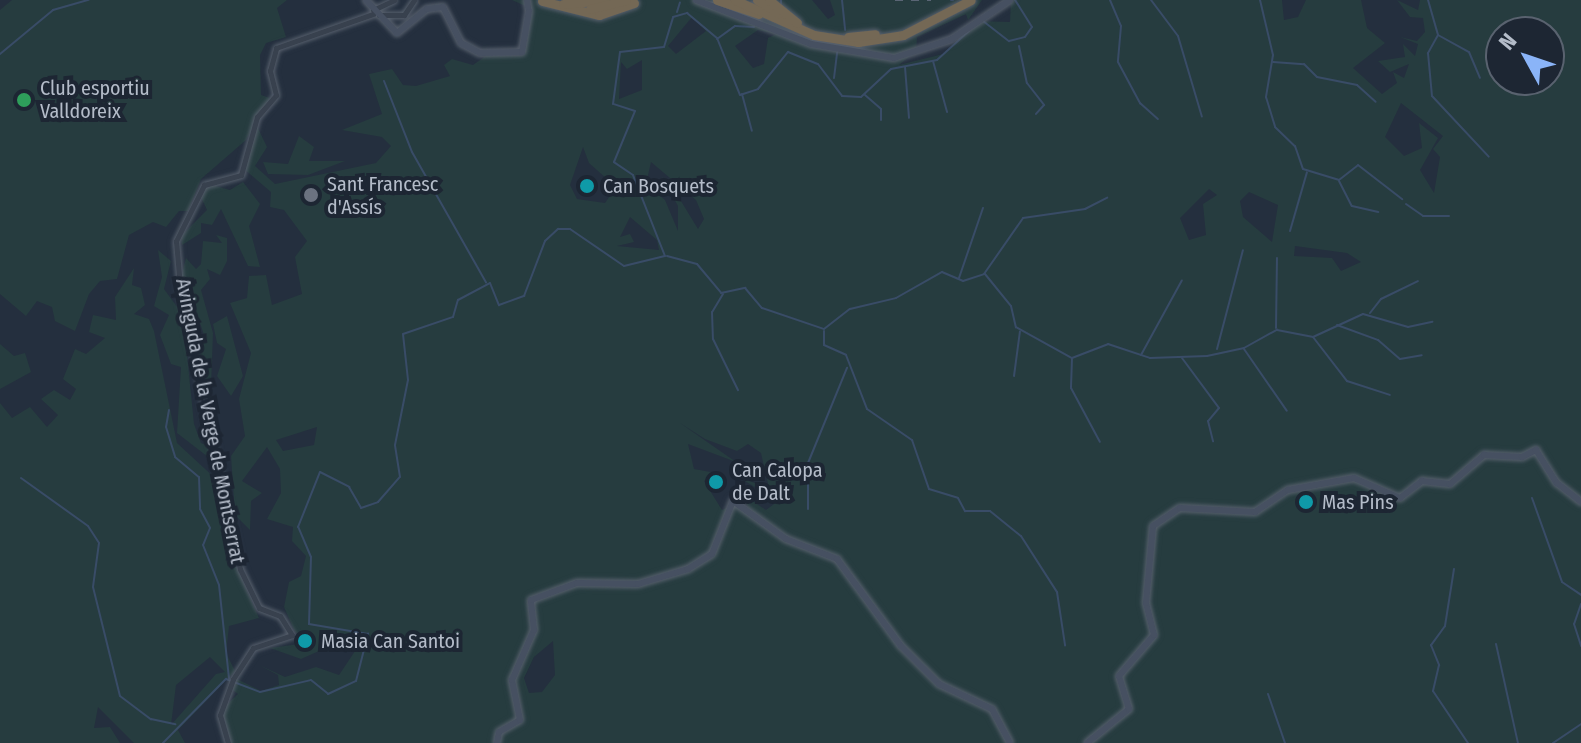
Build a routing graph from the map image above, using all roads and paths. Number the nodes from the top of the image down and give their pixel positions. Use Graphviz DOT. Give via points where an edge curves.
graph roads {
  1 [pos="394,0"];
  2 [pos="414,0"];
  3 [pos="605,0"];
  4 [pos="696,0"];
  5 [pos="703,0"];
  6 [pos="735,0"];
  7 [pos="757,0"];
  8 [pos="769,0"];
  9 [pos="963,0"];
  10 [pos="971,0"];
  11 [pos="1010,0"];
  12 [pos="634,1"];
  13 [pos="716,3"];
  14 [pos="532,4"];
  15 [pos="951,6"];
  16 [pos="586,7"];
  17 [pos="370,10"];
  18 [pos="929,15"];
  19 [pos="772,17"];
  20 [pos="797,23"];
  21 [pos="875,34"];
  22 [pos="840,38"];
  23 [pos="1581,502"];
  24 [pos="228,743"];
  25 [pos="497,743"];
  26 [pos="1010,743"];
  27 [pos="1087,743"];
  1 -- 17 [label="street"];
  2 -- 17 [label="street" via="399,17"];
  3 -- 14 [label="highway"];
  4 -- 13 [label="main road"];
  5 -- 13 [label="main road"];
  6 -- 19 [label="highway"];
  7 -- 20 [label="highway"];
  8 -- 20 [label="highway"];
  9 -- 15 [label="highway"];
  10 -- 19 [label="highway" via="903,35 872,42 825,38"];
  11 -- 13 [label="main road" via="952,39 898,58 811,44"];
  12 -- 14 [label="highway" via="599,15"];
  12 -- 16 [label="highway"];
  13 -- 19 [label="highway"];
  14 -- 17 [label="main road" via="524,48 517,53 468,49 440,6 401,34"];
  15 -- 18 [label="highway"];
  15 -- 22 [label="highway" via="889,35"];
  17 -- 24 [label="street, Avinguda de la Verge de Montserrat" via="276,48 270,71 276,95 257,117 241,175 204,185 176,241 181,297 240,569 258,607 282,618 292,635 252,649 232,679 220,719"];
  20 -- 22 [label="highway"];
  21 -- 22 [label="highway"];
  23 -- 27 [label="main road" via="1557,483 1536,450 1522,457 1483,455 1450,484 1422,481 1400,498 1354,478 1288,490 1255,512 1188,506 1155,523 1146,601 1154,635 1119,676 1126,714"];
  25 -- 26 [label="main road" via="499,732 520,720 512,680 535,629 530,600 577,583 638,584 688,569 712,554 733,501 786,539 837,559 901,646 939,684 994,711"];
}
